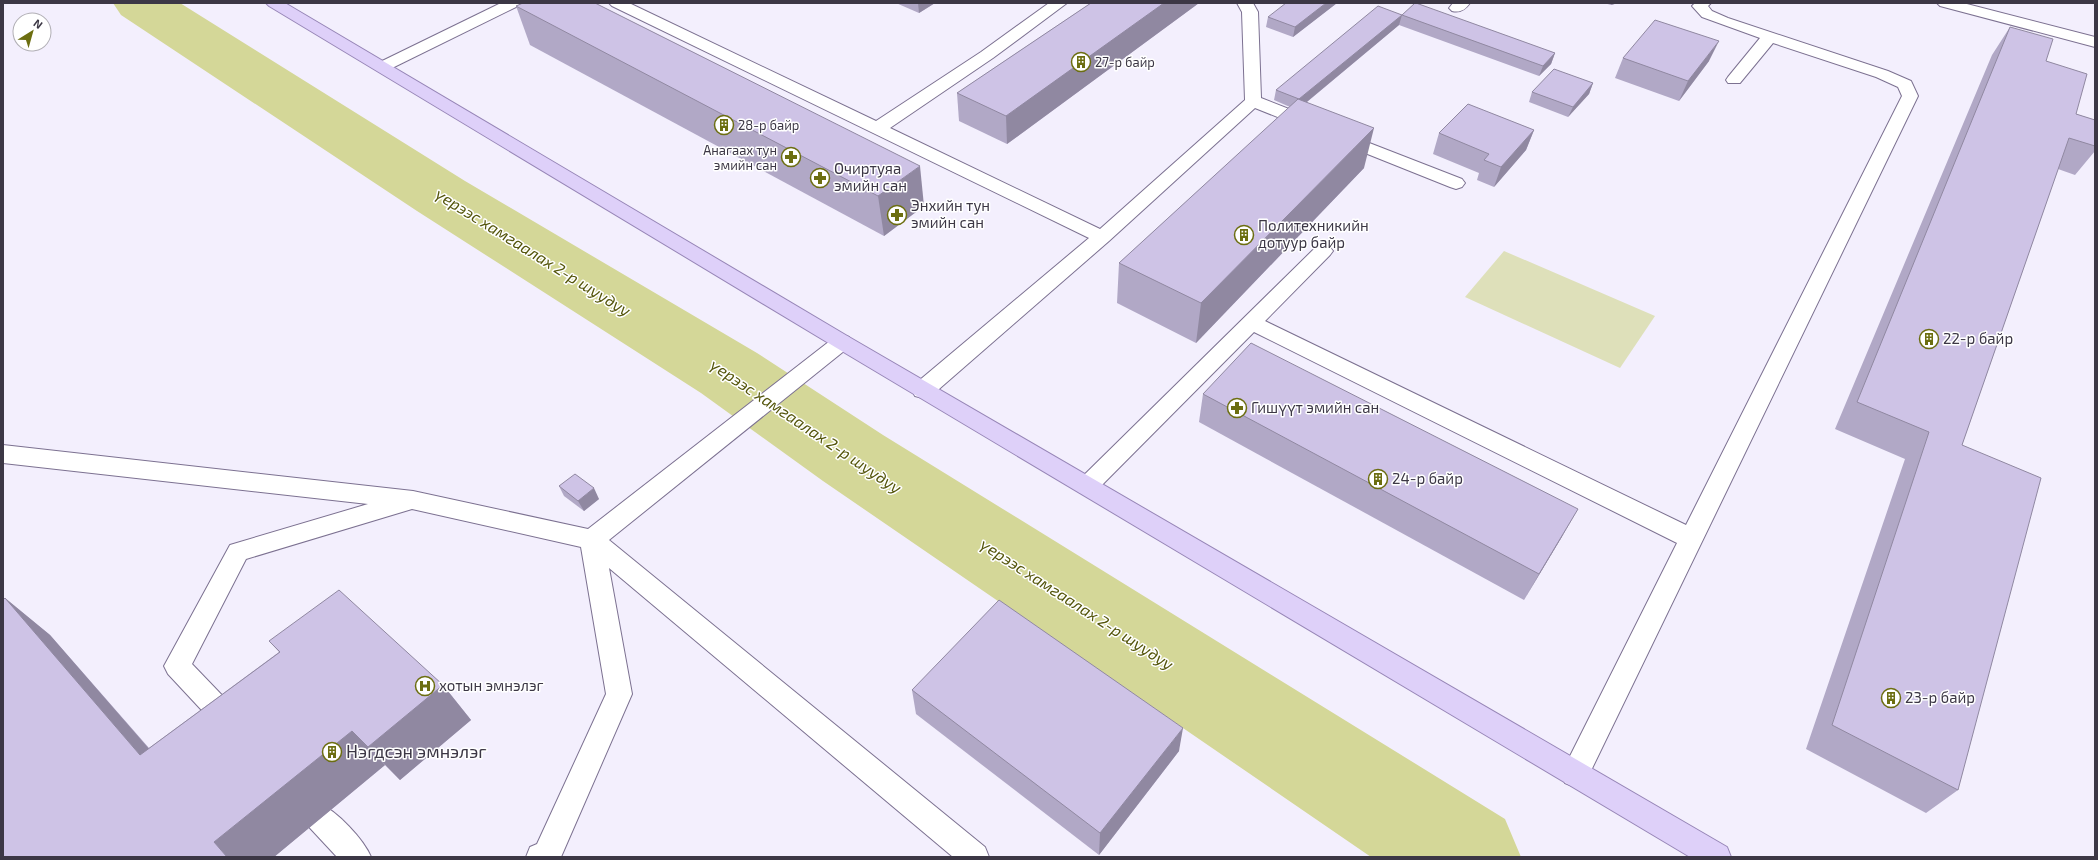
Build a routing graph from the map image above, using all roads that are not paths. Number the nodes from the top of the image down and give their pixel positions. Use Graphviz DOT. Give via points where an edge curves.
graph roads {
  1 [pos="274,3"];
  2 [pos="513,3"];
  3 [pos="617,3"];
  4 [pos="1059,3"];
  5 [pos="1245,3"];
  6 [pos="1703,3"];
  7 [pos="1954,4"];
  8 [pos="526,12"];
  9 [pos="443,37"];
  10 [pos="1769,37"];
  11 [pos="2095,42"];
  12 [pos="382,67"];
  13 [pos="1734,80"];
  14 [pos="1253,101"];
  15 [pos="878,128"];
  16 [pos="1456,183"];
  17 [pos="1102,236"];
  18 [pos="1323,251"];
  19 [pos="1251,322"];
  20 [pos="842,342"];
  21 [pos="923,390"];
  22 [pos="3,454"];
  23 [pos="1087,486"];
  24 [pos="413,500"];
  25 [pos="1692,539"];
  26 [pos="592,540"];
  27 [pos="247,739"];
  28 [pos="1576,774"];
  29 [pos="320,818"];
  30 [pos="357,857"];
  31 [pos="540,857"];
  32 [pos="975,857"];
  33 [pos="1717,857"];
  1 -- 12 [label="main road"];
  2 -- 9 [label="street"];
  3 -- 15 [label="street"];
  4 -- 15 [label="street"];
  5 -- 14 [label="street" via="1250,12"];
  6 -- 10 [label="street" via="1700,6 1707,14"];
  7 -- 11 [label="street"];
  8 -- 9 [label="street"];
  9 -- 12 [label="street"];
  10 -- 13 [label="street"];
  10 -- 25 [label="street" via="1882,74 1905,84 1910,96"];
  12 -- 20 [label="main road"];
  14 -- 16 [label="street"];
  14 -- 17 [label="street"];
  15 -- 17 [label="street"];
  17 -- 21 [label="street"];
  18 -- 19 [label="street"];
  19 -- 23 [label="street"];
  19 -- 25 [label="street"];
  20 -- 21 [label="main road"];
  20 -- 26 [label="street"];
  21 -- 23 [label="main road"];
  22 -- 24 [label="street"];
  23 -- 28 [label="main road"];
  24 -- 26 [label="street"];
  24 -- 27 [label="street" via="238,552 177,666"];
  25 -- 28 [label="street"];
  26 -- 31 [label="street" via="620,694 547,855"];
  26 -- 32 [label="street"];
  28 -- 33 [label="main road"];
  29 -- 30 [label="street"];
}
